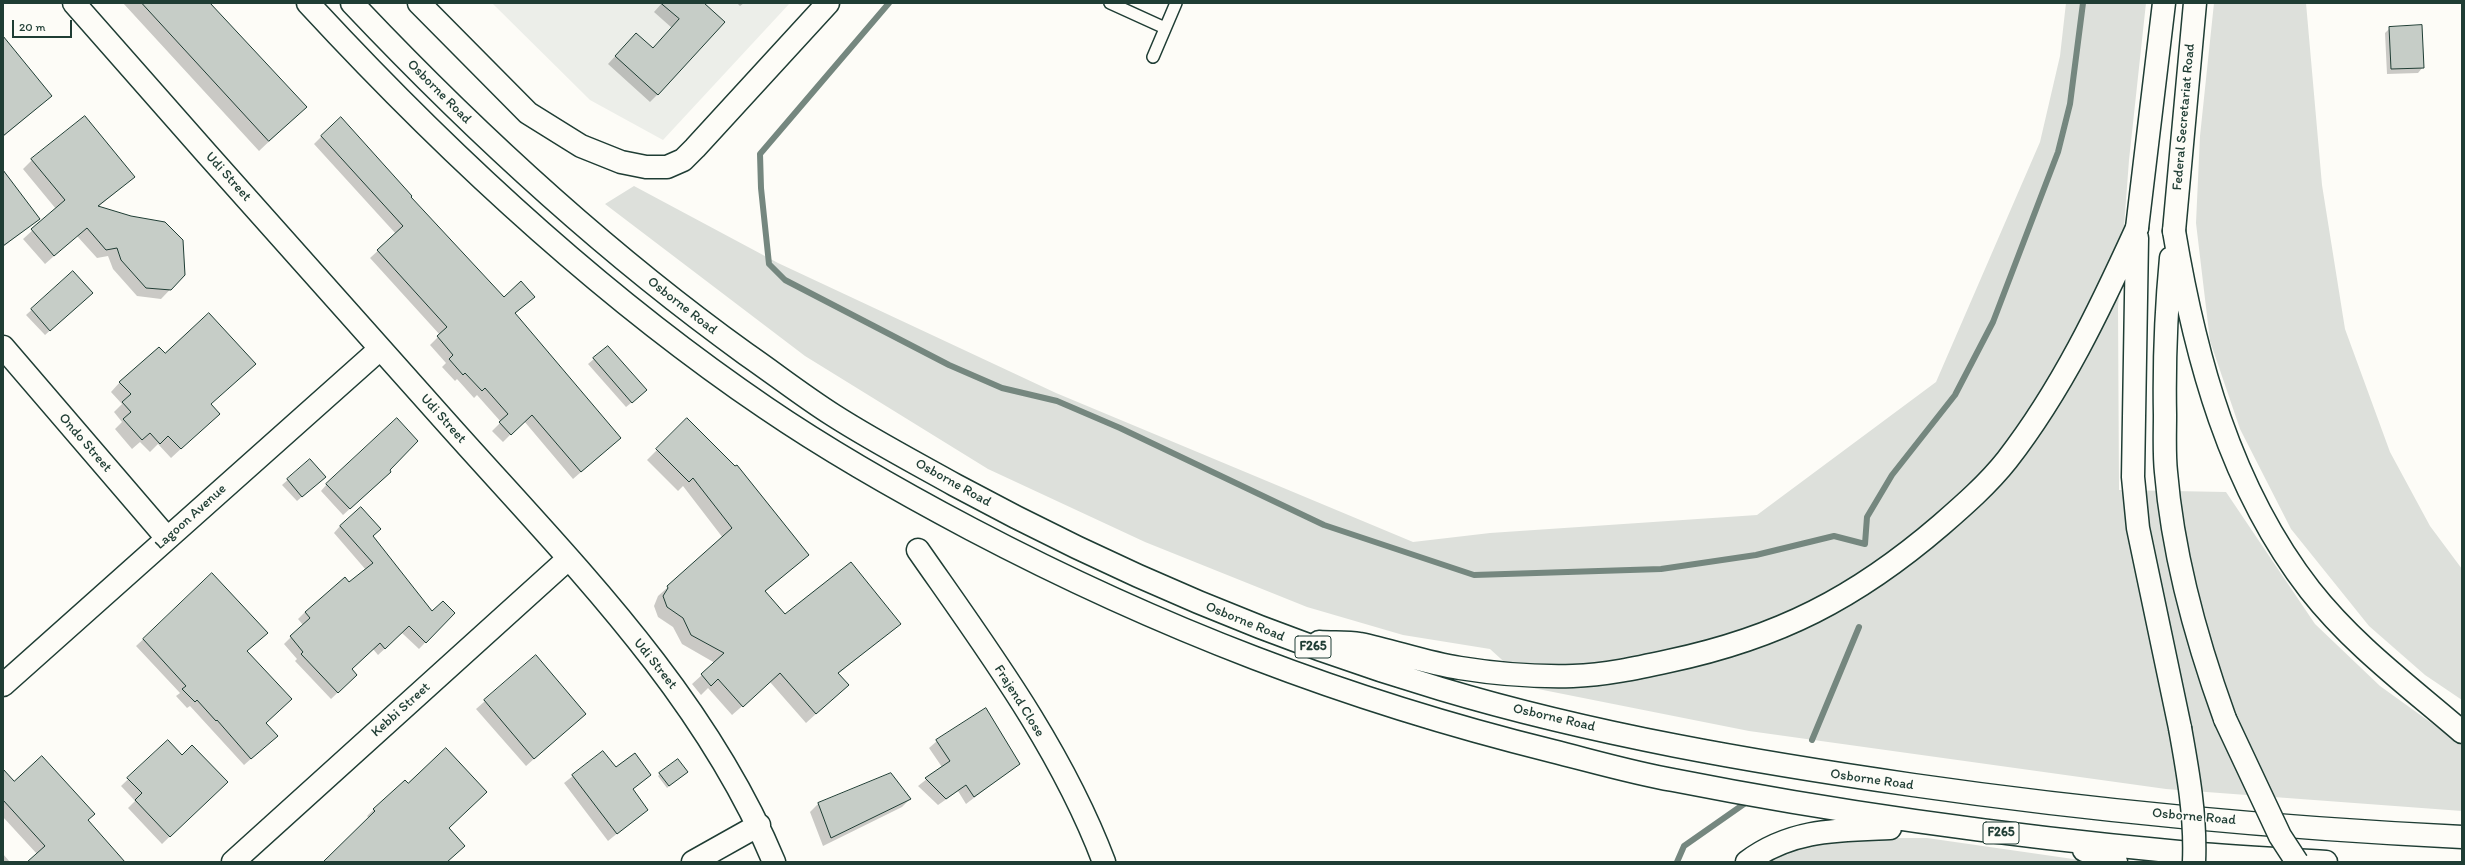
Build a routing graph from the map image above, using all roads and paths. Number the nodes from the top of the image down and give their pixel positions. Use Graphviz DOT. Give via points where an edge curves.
graph roads {
  1 [pos="74,3"];
  2 [pos="308,3"];
  3 [pos="352,3"];
  4 [pos="418,3"];
  5 [pos="828,3"];
  6 [pos="1110,3"];
  7 [pos="1176,3"];
  8 [pos="2164,3"];
  9 [pos="2194,3"];
  10 [pos="1165,28"];
  11 [pos="1153,57"];
  12 [pos="2137,228"];
  13 [pos="2176,296"];
  14 [pos="3,347"];
  15 [pos="380,349"];
  16 [pos="167,538"];
  17 [pos="918,550"];
  18 [pos="568,559"];
  19 [pos="1292,641"];
  20 [pos="3,685"];
  21 [pos="2462,732"];
  22 [pos="759,825"];
  23 [pos="1943,825"];
  24 [pos="2462,837"];
  25 [pos="2059,840"];
  26 [pos="233,862"];
  27 [pos="693,862"];
  28 [pos="774,862"];
  29 [pos="1104,862"];
  30 [pos="1747,862"];
  31 [pos="2116,862"];
  32 [pos="2194,862"];
  33 [pos="2297,862"];
  34 [pos="2326,862"];
  1 -- 15 [label="main road, Udi Street"];
  2 -- 23 [label="main road, F265" via="424,122 529,221 631,307 702,362 844,458 1008,549 1173,627 1334,688 1419,716 1670,780 1840,811"];
  3 -- 19 [label="main road, Osborne Road / F265" via="425,80 598,240 711,329 827,412 1022,521 1203,605"];
  4 -- 5 [label="main road" via="528,113 553,130 581,146 620,162 646,167 667,167 682,160 695,148"];
  6 -- 10 [label="lane"];
  7 -- 10 [label="lane"];
  8 -- 12 [label="main road"];
  9 -- 13 [label="main road, Federal Secretariat Road" via="2174,231"];
  10 -- 11 [label="lane"];
  12 -- 19 [label="main road" via="2067,372 2005,462 1961,508 1916,547 1826,607 1781,629 1732,646 1626,670 1574,676 1521,675 1459,668 1358,644"];
  12 -- 32 [label="main road, bridge" via="2133,477 2138,528 2190,783 2195,835"];
  13 -- 21 [label="main road" via="2242,477 2280,547 2310,590 2353,638 2373,658"];
  13 -- 33 [label="main road, bridge" via="2164,350 2166,472 2174,531 2187,594 2202,657 2225,719 2280,836"];
  14 -- 16 [label="main road, Ondo Street"];
  15 -- 16 [label="main road, Lagoon Avenue"];
  15 -- 18 [label="main road, Udi Street"];
  16 -- 20 [label="main road, Lagoon Avenue"];
  17 -- 29 [label="main road, Frajend Close" via="1004,674 1067,778"];
  18 -- 22 [label="main road, Udi Street" via="670,679 708,736"];
  18 -- 26 [label="main road, Kebbi Street"];
  19 -- 24 [label="main road, Osborne Road / F265" via="1443,690 1537,714 1637,737 1824,773 2000,798 2128,812"];
  22 -- 27 [label="main road"];
  22 -- 28 [label="main road, Udi Street"];
  23 -- 25 [label="main road, F265"];
  23 -- 30 [label="main road" via="1828,831 1795,837 1764,849"];
  25 -- 31 [label="main road"];
  25 -- 34 [label="main road, F265" via="2184,853"];
}
